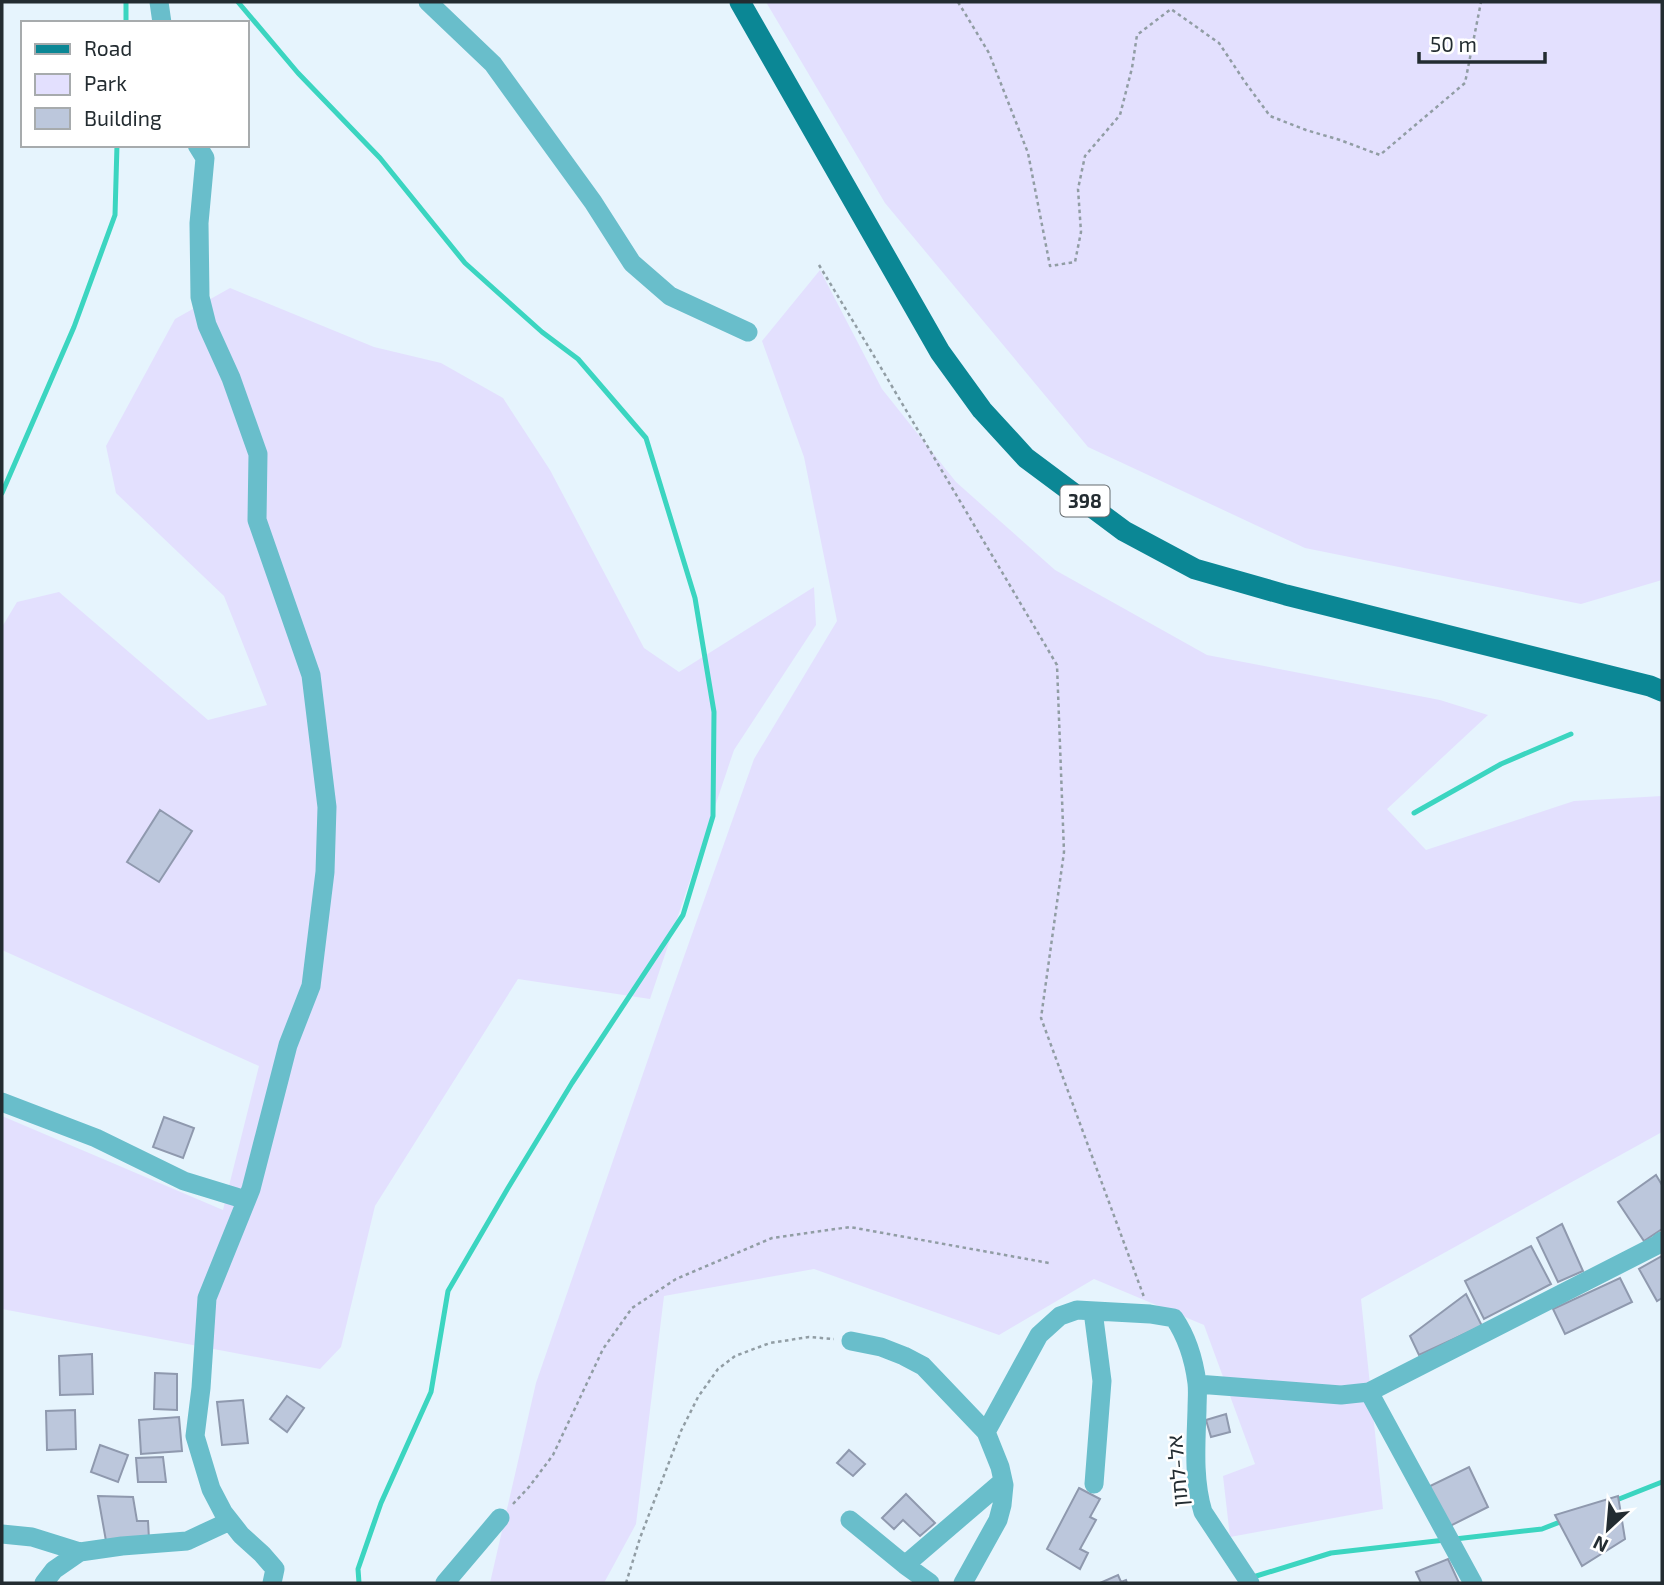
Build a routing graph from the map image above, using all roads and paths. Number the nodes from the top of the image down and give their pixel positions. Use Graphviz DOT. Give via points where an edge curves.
graph roads {
  1 [pos="159,2"];
  2 [pos="428,2"];
  3 [pos="740,2"];
  4 [pos="958,2"];
  5 [pos="1481,2"];
  6 [pos="162,21"];
  7 [pos="198,147"];
  8 [pos="819,265"];
  9 [pos="748,332"];
  10 [pos="1662,691"];
  11 [pos="2,1102"];
  12 [pos="246,1200"];
  13 [pos="1662,1241"];
  14 [pos="1049,1263"];
  15 [pos="1093,1311"];
  16 [pos="1150,1314"];
  17 [pos="851,1341"];
  18 [pos="1197,1384"];
  19 [pos="1369,1392"];
  20 [pos="986,1433"];
  21 [pos="1003,1481"];
  22 [pos="1094,1484"];
  23 [pos="500,1518"];
  24 [pos="850,1520"];
  25 [pos="230,1521"];
  26 [pos="2,1534"];
  27 [pos="79,1552"];
  28 [pos="905,1565"];
  29 [pos="44,1583"];
  30 [pos="272,1583"];
  31 [pos="445,1583"];
  32 [pos="626,1583"];
  33 [pos="930,1583"];
  34 [pos="962,1583"];
  35 [pos="1250,1583"];
  36 [pos="1473,1583"];
  1 -- 6 [label="street"];
  2 -- 9 [label="street" via="493,64 632,262 670,296"];
  3 -- 10 [label="main road, 398" via="940,352 982,410 1026,458 1124,531 1195,569"];
  4 -- 5 [label="path" via="989,52 1028,153 1051,266 1075,262 1081,232 1077,190 1085,156 1120,115 1137,35 1171,9 1219,43 1270,116 1380,155 1465,83"];
  7 -- 12 [label="street" via="205,158 199,223 200,297 206,325 258,454 257,520 312,675 327,807 325,872 311,986 288,1045"];
  8 -- 16 [label="path" via="1057,665 1064,852 1041,1018"];
  11 -- 12 [label="street" via="96,1138 184,1181"];
  12 -- 25 [label="street" via="207,1298 195,1436 211,1489"];
  13 -- 19 [label="street"];
  14 -- 23 [label="path" via="850,1227 772,1238 676,1279 632,1308 603,1349 552,1455"];
  15 -- 16 [label="street, אל-לתון"];
  15 -- 20 [label="street, אל-לתון" via="1059,1316 1039,1335"];
  15 -- 22 [label="street" via="1102,1381"];
  16 -- 18 [label="street, אל-לתון" via="1174,1318 1183,1331"];
  17 -- 20 [label="street" via="881,1347 922,1366"];
  17 -- 32 [label="path" via="809,1337 770,1343 736,1356 718,1369 681,1432"];
  18 -- 19 [label="street" via="1341,1395"];
  18 -- 35 [label="street, אל-לתון" via="1199,1500"];
  19 -- 36 [label="street"];
  20 -- 21 [label="street"];
  21 -- 28 [label="street"];
  21 -- 34 [label="street" via="998,1520"];
  23 -- 31 [label="street"];
  24 -- 28 [label="street"];
  25 -- 27 [label="street" via="187,1541"];
  25 -- 30 [label="street" via="275,1569"];
  26 -- 27 [label="street"];
  27 -- 29 [label="street"];
  28 -- 33 [label="street"];
}
